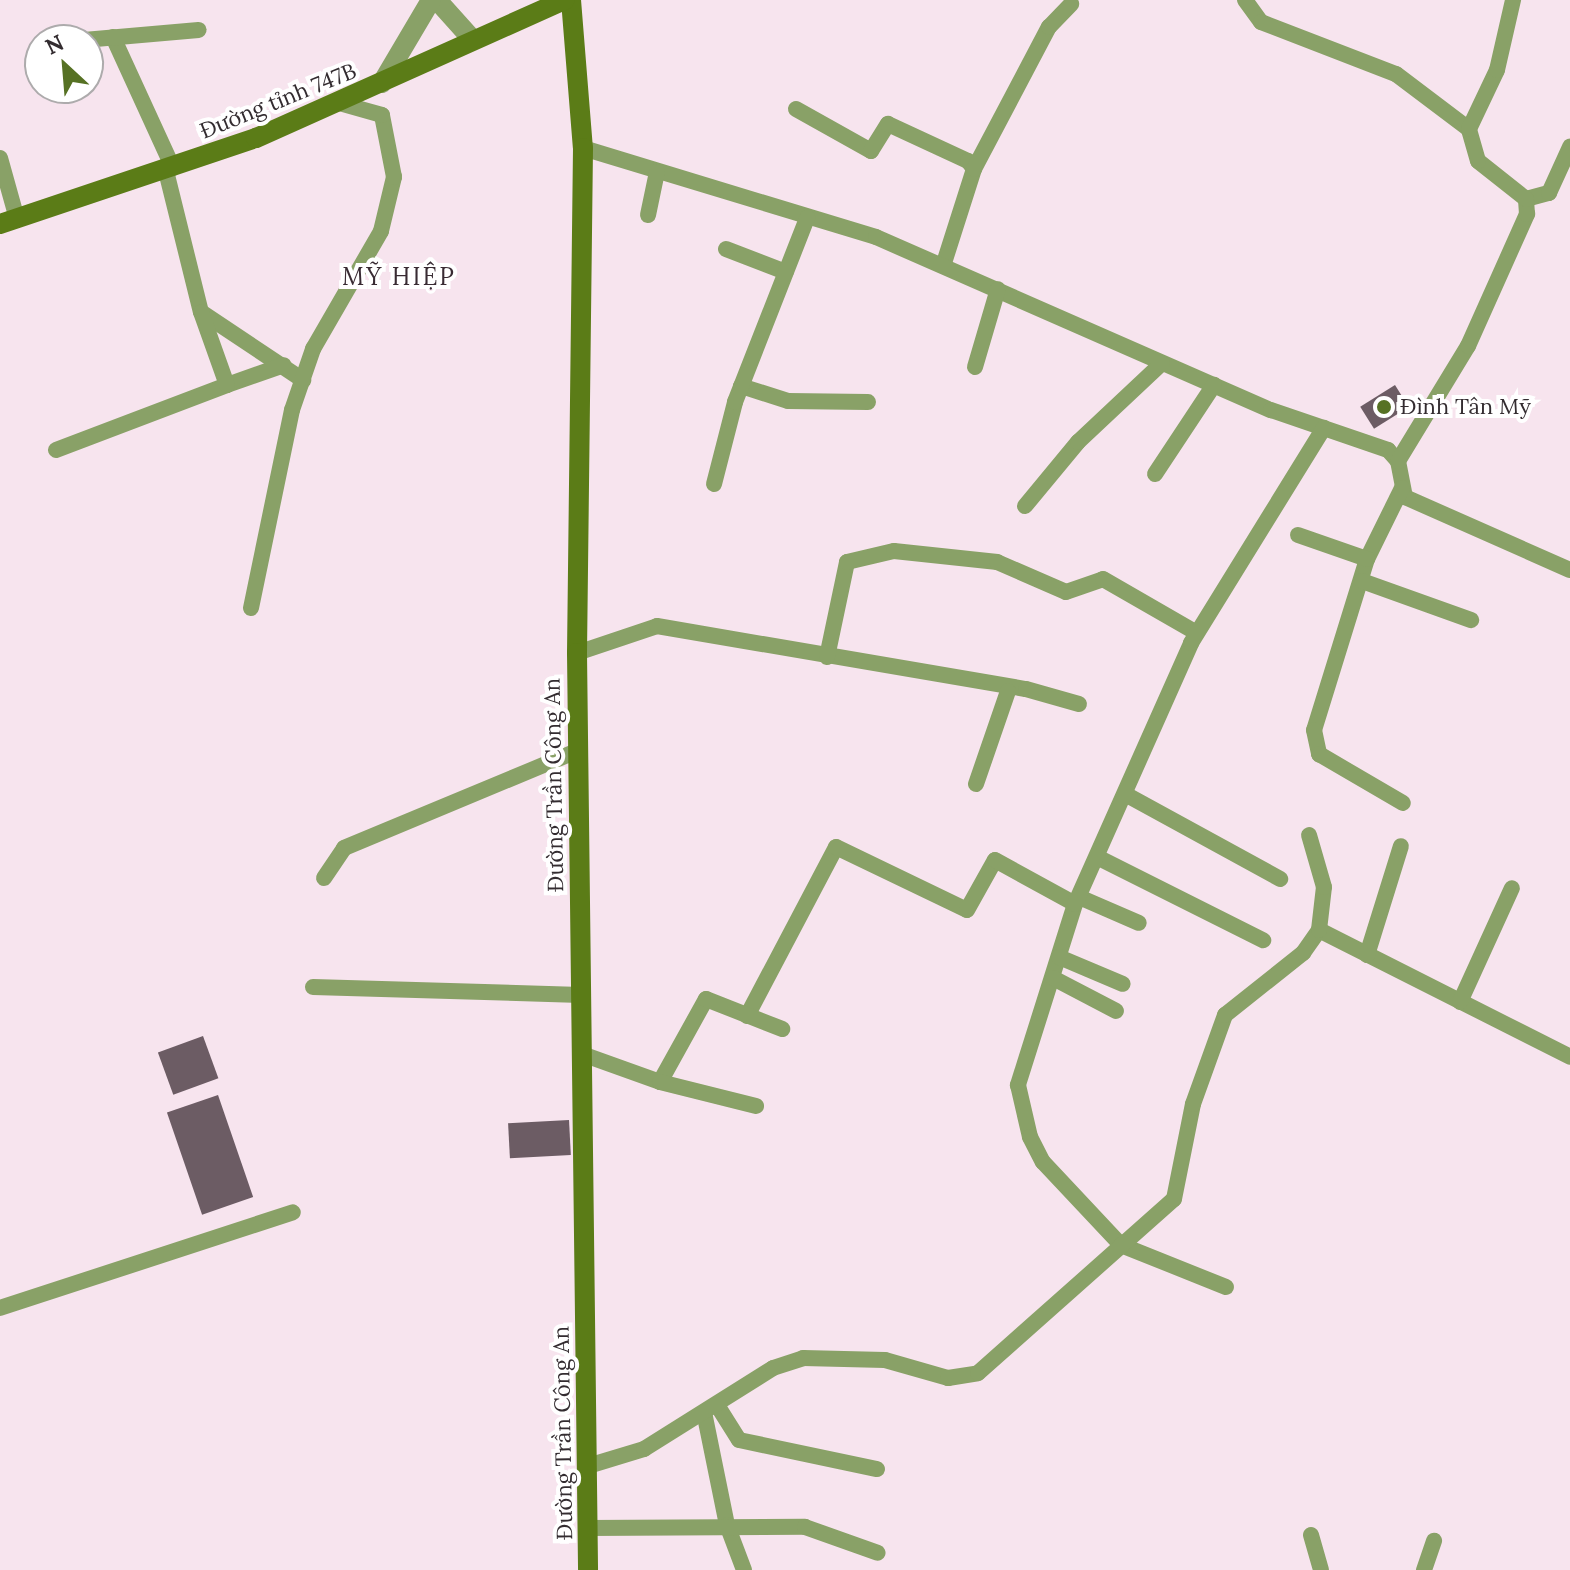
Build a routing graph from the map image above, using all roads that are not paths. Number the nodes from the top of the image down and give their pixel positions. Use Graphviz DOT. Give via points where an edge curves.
graph roads {
  1 [pos="431,0"];
  2 [pos="437,0"];
  3 [pos="568,0"];
  4 [pos="1245,0"];
  5 [pos="1513,0"];
  6 [pos="1071,4"];
  7 [pos="199,30"];
  8 [pos="113,37"];
  9 [pos="104,38"];
  10 [pos="472,39"];
  11 [pos="382,83"];
  12 [pos="339,103"];
  13 [pos="796,109"];
  14 [pos="1469,129"];
  15 [pos="1570,147"];
  16 [pos="583,148"];
  17 [pos="0,158"];
  18 [pos="974,169"];
  19 [pos="170,170"];
  20 [pos="657,172"];
  21 [pos="1526,199"];
  22 [pos="648,215"];
  23 [pos="807,218"];
  24 [pos="9,221"];
  25 [pos="726,249"];
  26 [pos="944,263"];
  27 [pos="786,272"];
  28 [pos="998,289"];
  29 [pos="201,312"];
  30 [pos="1162,363"];
  31 [pos="284,365"];
  32 [pos="975,367"];
  33 [pos="303,380"];
  34 [pos="227,385"];
  35 [pos="1214,385"];
  36 [pos="741,386"];
  37 [pos="868,402"];
  38 [pos="1324,428"];
  39 [pos="56,450"];
  40 [pos="1398,461"];
  41 [pos="1155,474"];
  42 [pos="714,484"];
  43 [pos="1402,488"];
  44 [pos="1025,506"];
  45 [pos="1298,535"];
  46 [pos="1367,559"];
  47 [pos="1570,570"];
  48 [pos="1362,581"];
  49 [pos="251,608"];
  50 [pos="1471,620"];
  51 [pos="1197,633"];
  52 [pos="577,653"];
  53 [pos="827,657"];
  54 [pos="1008,691"];
  55 [pos="1079,704"];
  56 [pos="579,750"];
  57 [pos="976,784"];
  58 [pos="1125,794"];
  59 [pos="1403,803"];
  60 [pos="1309,835"];
  61 [pos="1401,846"];
  62 [pos="1097,857"];
  63 [pos="324,878"];
  64 [pos="1280,879"];
  65 [pos="1512,888"];
  66 [pos="1077,900"];
  67 [pos="1139,923"];
  68 [pos="1319,930"];
  69 [pos="1263,940"];
  70 [pos="1367,955"];
  71 [pos="1059,957"];
  72 [pos="1053,978"];
  73 [pos="1123,984"];
  74 [pos="313,987"];
  75 [pos="581,995"];
  76 [pos="1460,1002"];
  77 [pos="1116,1011"];
  78 [pos="747,1016"];
  79 [pos="782,1029"];
  80 [pos="582,1054"];
  81 [pos="1570,1057"];
  82 [pos="660,1082"];
  83 [pos="756,1106"];
  84 [pos="293,1212"];
  85 [pos="1121,1245"];
  86 [pos="1226,1287"];
  87 [pos="0,1308"];
  88 [pos="711,1409"];
  89 [pos="588,1466"];
  90 [pos="877,1469"];
  91 [pos="727,1525"];
  92 [pos="588,1528"];
  93 [pos="1311,1535"];
  94 [pos="1434,1541"];
  95 [pos="878,1553"];
  96 [pos="588,1570"];
  97 [pos="744,1570"];
  98 [pos="1321,1570"];
  99 [pos="1424,1570"];
  1 -- 11 [label="street"];
  2 -- 10 [label="street"];
  3 -- 10 [label="main road, Đường tỉnh 747B"];
  3 -- 16 [label="main road, Đường Trần Công An"];
  4 -- 14 [label="street" via="1261,22 1396,74"];
  5 -- 14 [label="street" via="1497,70"];
  6 -- 18 [label="street" via="1049,27"];
  7 -- 8 [label="street"];
  8 -- 9 [label="street"];
  8 -- 19 [label="street"];
  10 -- 11 [label="main road, Đường tỉnh 747B"];
  11 -- 12 [label="main road, Đường tỉnh 747B"];
  12 -- 19 [label="main road, Đường tỉnh 747B"];
  12 -- 33 [label="street" via="382,115 394,177 381,231"];
  13 -- 18 [label="street" via="871,151 892,124"];
  14 -- 21 [label="street" via="1478,161"];
  15 -- 21 [label="street" via="1549,193"];
  16 -- 20 [label="street"];
  16 -- 52 [label="main road, Đường Trần Công An"];
  17 -- 24 [label="street"];
  18 -- 26 [label="street"];
  19 -- 24 [label="main road, Đường tỉnh 747B"];
  19 -- 29 [label="street"];
  20 -- 22 [label="street"];
  20 -- 23 [label="street"];
  21 -- 40 [label="street" via="1527,214 1468,346"];
  23 -- 26 [label="street"];
  23 -- 27 [label="street"];
  25 -- 27 [label="street"];
  26 -- 28 [label="street"];
  27 -- 36 [label="street"];
  28 -- 30 [label="street"];
  28 -- 32 [label="street"];
  29 -- 31 [label="street"];
  29 -- 34 [label="street"];
  30 -- 35 [label="street"];
  30 -- 44 [label="street" via="1078,442"];
  31 -- 33 [label="street"];
  31 -- 34 [label="street"];
  33 -- 49 [label="street" via="268,509"];
  34 -- 39 [label="street"];
  35 -- 38 [label="street"];
  35 -- 41 [label="street"];
  36 -- 37 [label="street" via="788,401"];
  36 -- 42 [label="street"];
  38 -- 40 [label="street"];
  38 -- 51 [label="street"];
  40 -- 43 [label="street"];
  43 -- 46 [label="street"];
  43 -- 47 [label="street" via="1439,517"];
  45 -- 46 [label="street"];
  46 -- 48 [label="street"];
  48 -- 50 [label="street"];
  48 -- 59 [label="street" via="1314,743 1343,772"];
  51 -- 53 [label="street" via="1098,577 1066,592 997,562 894,551 847,562"];
  51 -- 58 [label="street"];
  52 -- 53 [label="street" via="657,626"];
  52 -- 56 [label="main road, Đường Trần Công An"];
  53 -- 54 [label="street"];
  54 -- 55 [label="street"];
  54 -- 57 [label="street"];
  56 -- 63 [label="street" via="344,848"];
  56 -- 75 [label="main road, Đường Trần Công An"];
  58 -- 62 [label="street"];
  58 -- 64 [label="street"];
  60 -- 68 [label="street" via="1324,887"];
  61 -- 70 [label="street"];
  62 -- 66 [label="street"];
  62 -- 69 [label="street"];
  65 -- 76 [label="street"];
  66 -- 67 [label="street"];
  66 -- 71 [label="street"];
  66 -- 78 [label="street" via="995,860 967,910 836,847"];
  68 -- 70 [label="street"];
  68 -- 85 [label="street" via="1303,953 1225,1015 1193,1104 1174,1199"];
  70 -- 76 [label="street"];
  71 -- 72 [label="street"];
  71 -- 73 [label="street"];
  72 -- 77 [label="street"];
  72 -- 85 [label="street" via="1018,1101 1043,1162"];
  74 -- 75 [label="street"];
  75 -- 80 [label="main road, Đường Trần Công An"];
  76 -- 81 [label="street"];
  78 -- 79 [label="street"];
  78 -- 82 [label="street" via="702,999"];
  80 -- 82 [label="street"];
  80 -- 89 [label="main road, Đường Trần Công An"];
  82 -- 83 [label="street"];
  84 -- 87 [label="street"];
  85 -- 86 [label="street"];
  85 -- 88 [label="street" via="978,1373 948,1378 885,1360 803,1358 773,1368"];
  88 -- 89 [label="street" via="644,1449"];
  88 -- 90 [label="street" via="739,1440"];
  88 -- 91 [label="street"];
  89 -- 92 [label="main road, Đường Trần Công An"];
  91 -- 92 [label="street"];
  91 -- 95 [label="street" via="805,1527"];
  91 -- 97 [label="street"];
  92 -- 96 [label="main road, Đường Trần Công An"];
  93 -- 98 [label="street"];
  94 -- 99 [label="street"];
}
